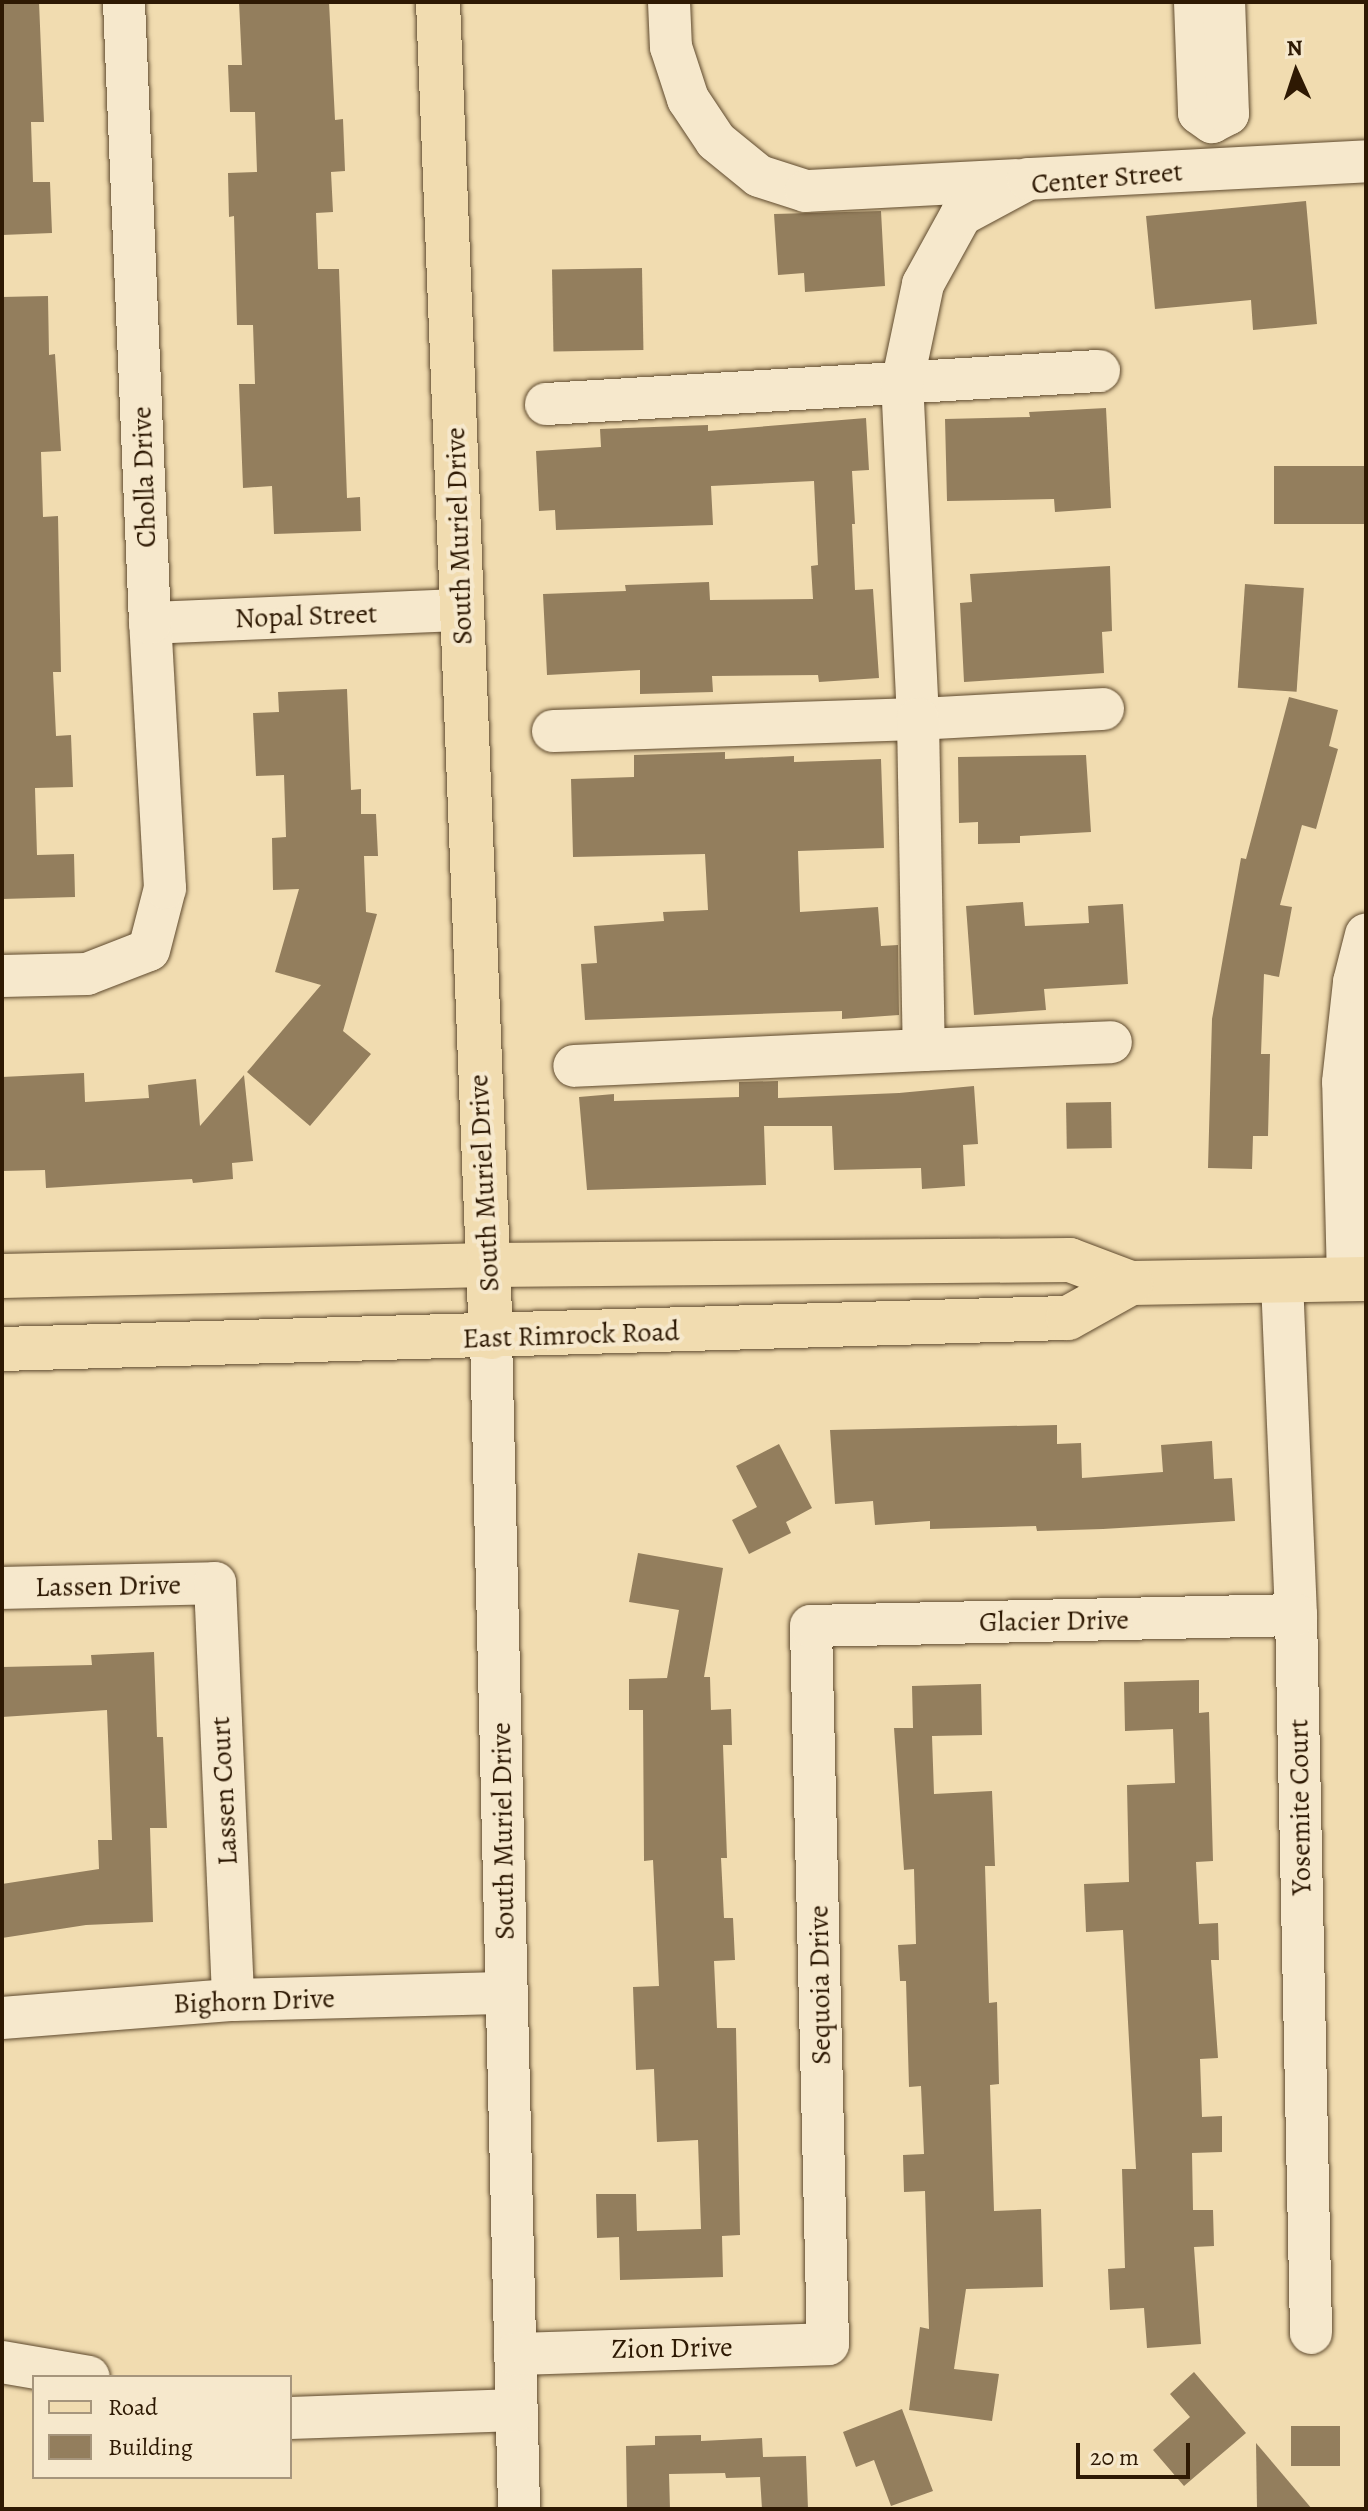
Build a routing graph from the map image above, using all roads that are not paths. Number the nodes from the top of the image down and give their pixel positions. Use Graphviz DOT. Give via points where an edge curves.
graph roads {
  1 [pos="124,2"];
  2 [pos="438,2"];
  3 [pos="669,2"];
  4 [pos="1195,2"];
  5 [pos="1224,2"];
  6 [pos="1212,122"];
  7 [pos="1366,161"];
  8 [pos="1214,169"];
  9 [pos="1028,179"];
  10 [pos="1099,371"];
  11 [pos="902,384"];
  12 [pos="546,404"];
  13 [pos="461,610"];
  14 [pos="150,623"];
  15 [pos="1103,709"];
  16 [pos="918,719"];
  17 [pos="553,731"];
  18 [pos="1366,935"];
  19 [pos="2,976"];
  20 [pos="1111,1042"];
  21 [pos="924,1050"];
  22 [pos="574,1066"];
  23 [pos="489,1265"];
  24 [pos="2,1276"];
  25 [pos="1357,1280"];
  26 [pos="1282,1281"];
  27 [pos="1131,1283"];
  28 [pos="491,1337"];
  29 [pos="2,1349"];
  30 [pos="215,1583"];
  31 [pos="2,1588"];
  32 [pos="1296,1615"];
  33 [pos="811,1626"];
  34 [pos="507,1993"];
  35 [pos="233,2000"];
  36 [pos="2,2018"];
  37 [pos="1311,2333"];
  38 [pos="828,2344"];
  39 [pos="515,2354"];
  40 [pos="2,2362"];
  41 [pos="77,2375"];
  42 [pos="517,2410"];
  43 [pos="292,2418"];
  44 [pos="519,2509"];
  1 -- 14 [label="street, Cholla Drive"];
  2 -- 13 [label="main road, South Muriel Drive"];
  3 -- 9 [label="street" via="671,47 688,99 716,141 759,176 806,191"];
  4 -- 6 [label="street" via="1199,113"];
  5 -- 6 [label="street" via="1228,114"];
  6 -- 8 [label="street"];
  7 -- 8 [label="street, Center Street"];
  8 -- 9 [label="street, Center Street"];
  9 -- 11 [label="street, Center Street" via="961,215 923,284"];
  10 -- 11 [label="street"];
  11 -- 12 [label="street"];
  11 -- 16 [label="street, Center Street"];
  13 -- 14 [label="street, Nopal Street"];
  13 -- 23 [label="main road, South Muriel Drive"];
  14 -- 19 [label="street, Cholla Drive" via="165,888 149,950 87,974"];
  15 -- 16 [label="street"];
  16 -- 17 [label="street"];
  16 -- 21 [label="street, Center Street"];
  18 -- 25 [label="street" via="1354,982 1343,1082"];
  20 -- 21 [label="street"];
  21 -- 22 [label="street"];
  23 -- 24 [label="main road, East Rimrock Road"];
  23 -- 27 [label="main road, East Rimrock Road" via="1070,1260"];
  23 -- 28 [label="main road, South Muriel Drive"];
  25 -- 26 [label="main road, East Rimrock Road"];
  26 -- 27 [label="main road, East Rimrock Road"];
  26 -- 32 [label="street, Yosemite Court"];
  27 -- 28 [label="main road, East Rimrock Road" via="1068,1318"];
  28 -- 29 [label="main road, East Rimrock Road"];
  28 -- 34 [label="street, South Muriel Drive"];
  30 -- 31 [label="street, Lassen Drive"];
  30 -- 35 [label="street, Lassen Court"];
  32 -- 33 [label="street, Glacier Drive"];
  32 -- 37 [label="street, Yosemite Court"];
  33 -- 38 [label="street, Sequoia Drive"];
  34 -- 35 [label="street, Bighorn Drive"];
  34 -- 39 [label="street, South Muriel Drive"];
  35 -- 36 [label="street, Bighorn Drive"];
  38 -- 39 [label="street, Zion Drive"];
  39 -- 42 [label="street, South Muriel Drive"];
  40 -- 41 [label="street"];
  42 -- 43 [label="street"];
  42 -- 44 [label="street, South Muriel Drive"];
}
